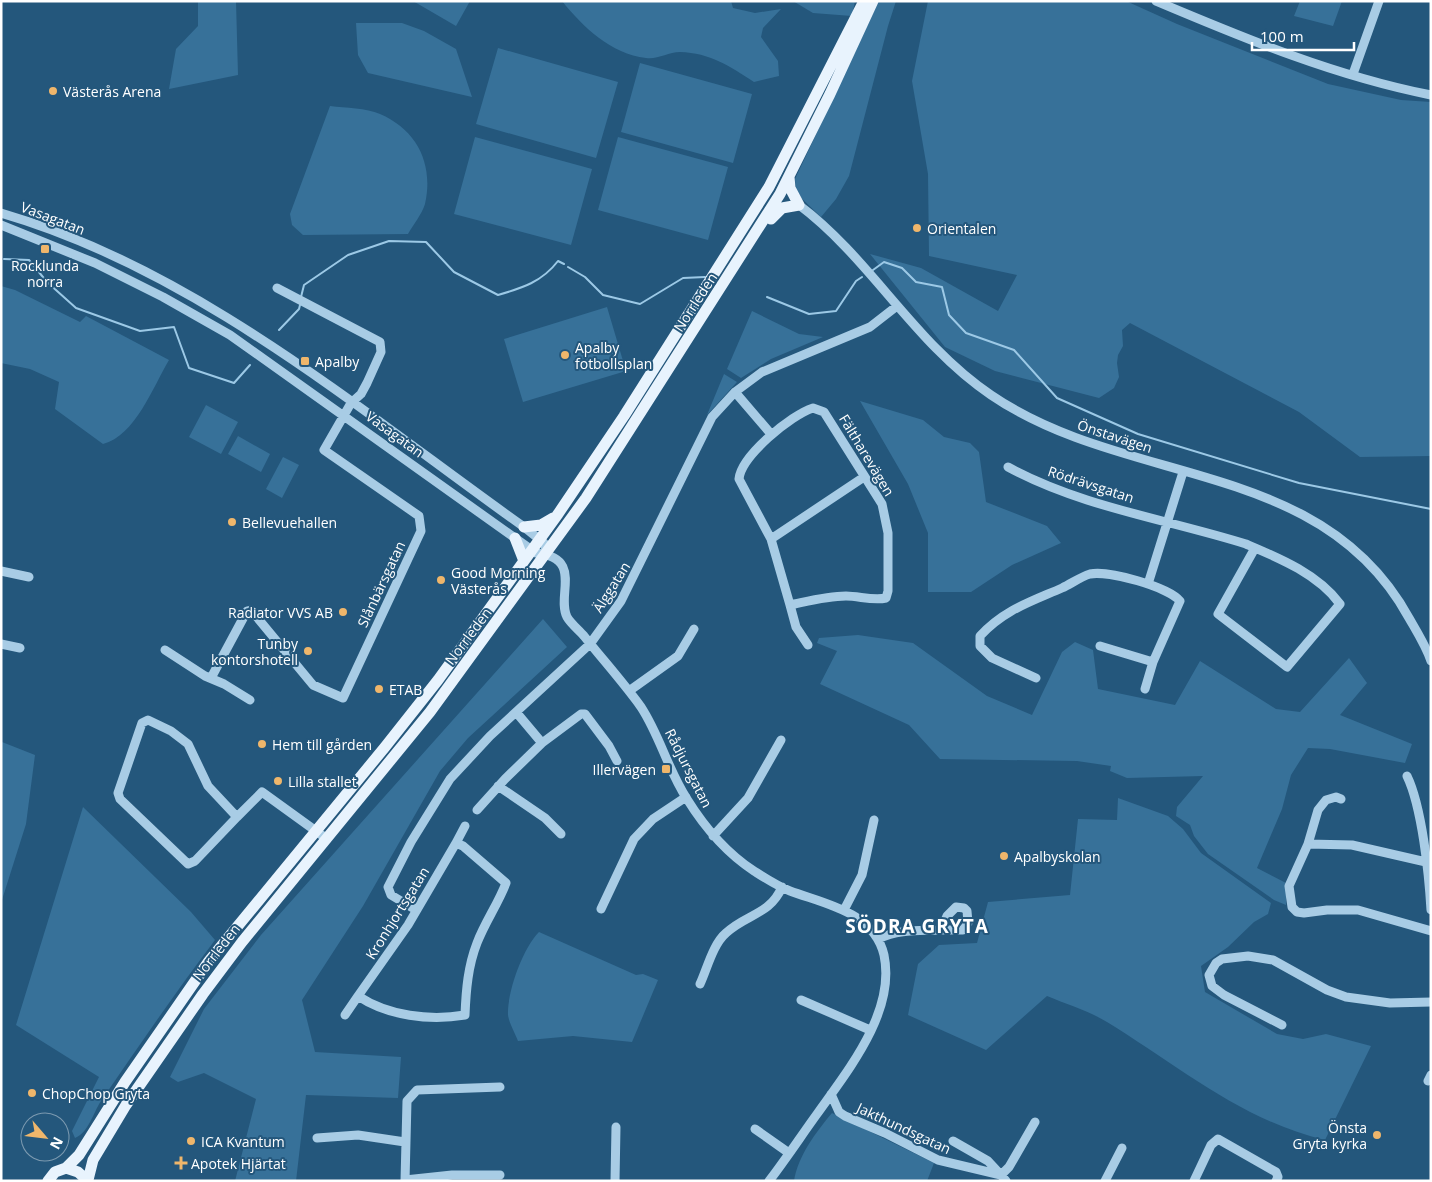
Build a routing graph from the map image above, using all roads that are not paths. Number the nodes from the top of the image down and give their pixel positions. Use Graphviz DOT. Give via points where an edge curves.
graph roads {
  1 [pos="864,1"];
  2 [pos="873,1"];
  3 [pos="1156,1"];
  4 [pos="1379,1"];
  5 [pos="1352,74"];
  6 [pos="1431,95"];
  7 [pos="789,177"];
  8 [pos="769,187"];
  9 [pos="780,194"];
  10 [pos="799,205"];
  11 [pos="1,213"];
  12 [pos="1,226"];
  13 [pos="757,232"];
  14 [pos="276,288"];
  15 [pos="897,306"];
  16 [pos="735,392"];
  17 [pos="351,403"];
  18 [pos="344,415"];
  19 [pos="771,434"];
  20 [pos="1008,467"];
  21 [pos="1183,472"];
  22 [pos="864,477"];
  23 [pos="558,514"];
  24 [pos="1168,522"];
  25 [pos="524,528"];
  26 [pos="515,538"];
  27 [pos="771,539"];
  28 [pos="540,540"];
  29 [pos="1255,548"];
  30 [pos="532,550"];
  31 [pos="547,554"];
  32 [pos="524,561"];
  33 [pos="1,571"];
  34 [pos="29,577"];
  35 [pos="1148,584"];
  36 [pos="790,605"];
  37 [pos="694,629"];
  38 [pos="1,644"];
  39 [pos="590,644"];
  40 [pos="808,645"];
  41 [pos="1100,646"];
  42 [pos="20,648"];
  43 [pos="165,650"];
  44 [pos="1431,661"];
  45 [pos="1154,662"];
  46 [pos="211,678"];
  47 [pos="1036,678"];
  48 [pos="1145,689"];
  49 [pos="629,691"];
  50 [pos="250,700"];
  51 [pos="516,712"];
  52 [pos="781,740"];
  53 [pos="542,743"];
  54 [pos="617,761"];
  55 [pos="1407,776"];
  56 [pos="498,786"];
  57 [pos="686,797"];
  58 [pos="1341,799"];
  59 [pos="477,810"];
  60 [pos="237,817"];
  61 [pos="874,820"];
  62 [pos="465,826"];
  63 [pos="316,832"];
  64 [pos="560,834"];
  65 [pos="713,836"];
  66 [pos="327,839"];
  67 [pos="456,843"];
  68 [pos="1308,844"];
  69 [pos="1426,862"];
  70 [pos="782,887"];
  71 [pos="601,909"];
  72 [pos="416,910"];
  73 [pos="844,910"];
  74 [pos="1431,910"];
  75 [pos="941,930"];
  76 [pos="1431,931"];
  77 [pos="878,939"];
  78 [pos="700,984"];
  79 [pos="358,996"];
  80 [pos="801,1000"];
  81 [pos="1431,1002"];
  82 [pos="345,1015"];
  83 [pos="1282,1025"];
  84 [pos="870,1030"];
  85 [pos="500,1087"];
  86 [pos="831,1094"];
  87 [pos="1035,1122"];
  88 [pos="616,1127"];
  89 [pos="755,1129"];
  90 [pos="317,1138"];
  91 [pos="953,1140"];
  92 [pos="405,1142"];
  93 [pos="1122,1148"];
  94 [pos="789,1153"];
  95 [pos="66,1168"];
  96 [pos="500,1175"];
  97 [pos="1004,1178"];
  98 [pos="88,1180"];
  99 [pos="405,1180"];
  100 [pos="48,1181"];
  101 [pos="615,1181"];
  102 [pos="768,1181"];
  103 [pos="1104,1181"];
  104 [pos="1194,1181"];
  105 [pos="1276,1181"];
  1 -- 8 [label="main road, Norrleden"];
  2 -- 7 [label="main road, Norrleden"];
  3 -- 5 [label="street" via="1291,57"];
  4 -- 5 [label="street"];
  5 -- 6 [label="street"];
  7 -- 9 [label="main road, Norrleden"];
  7 -- 10 [label="main road" via="790,188"];
  8 -- 9 [label="main road"];
  8 -- 23 [label="main road, Norrleden"];
  9 -- 10 [label="main road"];
  9 -- 13 [label="main road, Norrleden"];
  10 -- 13 [label="main road" via="782,208"];
  10 -- 15 [label="street, Önstavägen" via="825,226"];
  11 -- 17 [label="street, Vasagatan" via="108,254 174,287 235,322"];
  12 -- 18 [label="street, Vasagatan" via="95,263 163,296 230,335"];
  13 -- 31 [label="main road, Norrleden" via="628,435"];
  14 -- 17 [label="street, Vasagatan" via="380,342 381,352 367,383"];
  15 -- 16 [label="street, Älggatan" via="870,327 775,365"];
  15 -- 21 [label="street, Önstavägen" via="946,360 1015,411 1089,444"];
  16 -- 19 [label="street"];
  16 -- 39 [label="street, Älggatan" via="712,417 621,601"];
  17 -- 18 [label="street, Slånbärsgatan"];
  17 -- 25 [label="street, Vasagatan"];
  18 -- 26 [label="street, Vasagatan"];
  18 -- 46 [label="street, Slånbärsgatan" via="324,450 419,516 422,525 343,698 313,685 252,610 247,611"];
  19 -- 22 [label="street, Fältharevägen" via="797,414 817,408 828,417"];
  19 -- 27 [label="street, Fältharevägen" via="739,479"];
  20 -- 24 [label="street, Rödrävsgatan" via="1080,498"];
  21 -- 24 [label="street"];
  21 -- 44 [label="street, Önstavägen" via="1280,503 1315,520 1345,541 1367,560 1399,600"];
  22 -- 27 [label="street"];
  22 -- 36 [label="street, Fältharevägen" via="885,514 888,533 886,598 842,596"];
  23 -- 25 [label="main road" via="541,525"];
  23 -- 28 [label="main road, Norrleden"];
  24 -- 29 [label="street, Rödrävsgatan"];
  24 -- 35 [label="street"];
  25 -- 28 [label="street, Vasagatan"];
  26 -- 30 [label="street, Vasagatan"];
  26 -- 32 [label="main road"];
  27 -- 36 [label="street, Fältharevägen"];
  28 -- 30 [label="main road, Norrleden"];
  28 -- 31 [label="street, Vasagatan"];
  29 -- 29 [label="street, Rödrävsgatan" via="1304,572 1340,604 1287,667 1218,614"];
  30 -- 31 [label="street, Vasagatan"];
  30 -- 32 [label="main road, Norrleden"];
  31 -- 39 [label="street, Rådjursgatan" via="562,565 566,575 567,617"];
  31 -- 66 [label="main road, Norrleden" via="430,712"];
  32 -- 63 [label="main road, Norrleden" via="438,680"];
  33 -- 34 [label="street"];
  35 -- 45 [label="street" via="1180,601"];
  35 -- 47 [label="street" via="1111,575 1090,574 992,622 980,636 980,646 992,658"];
  36 -- 40 [label="street, Fältharevägen" via="796,627"];
  37 -- 49 [label="street" via="678,656"];
  38 -- 42 [label="street"];
  39 -- 49 [label="street, Rådjursgatan"];
  39 -- 51 [label="street, Älggatan"];
  41 -- 45 [label="street"];
  43 -- 46 [label="street"];
  45 -- 48 [label="street"];
  46 -- 50 [label="street"];
  49 -- 57 [label="street, Rådjursgatan" via="650,721"];
  51 -- 53 [label="street"];
  51 -- 72 [label="street, Älggatan" via="450,779 388,887 391,895"];
  52 -- 65 [label="street" via="748,798"];
  53 -- 54 [label="street" via="585,714"];
  53 -- 56 [label="street"];
  55 -- 69 [label="street"];
  56 -- 59 [label="street"];
  56 -- 64 [label="street" via="544,818"];
  57 -- 65 [label="street, Rådjursgatan"];
  57 -- 71 [label="street" via="653,819 634,839"];
  58 -- 68 [label="street" via="1332,798 1322,805"];
  60 -- 60 [label="street" via="208,786 188,744 171,730 148,720 142,723 118,793 120,799 188,864 195,861"];
  60 -- 63 [label="street" via="262,792"];
  61 -- 73 [label="street" via="862,875"];
  62 -- 67 [label="street, Kronhjortsgatan"];
  63 -- 66 [label="street"];
  63 -- 95 [label="main road, Norrleden" via="209,961 130,1074 79,1156"];
  65 -- 70 [label="street, Rådjursgatan" via="733,856"];
  66 -- 98 [label="main road, Norrleden" via="242,942 175,1031 98,1152"];
  67 -- 72 [label="street, Kronhjortsgatan"];
  67 -- 79 [label="street" via="506,883 473,956 465,1015 409,1015 380,1008"];
  68 -- 69 [label="street" via="1352,845"];
  68 -- 76 [label="street" via="1289,886 1290,904 1297,912 1358,910"];
  69 -- 74 [label="street"];
  70 -- 73 [label="street, Rådjursgatan"];
  70 -- 78 [label="street" via="769,907 721,938"];
  72 -- 79 [label="street, Kronhjortsgatan"];
  73 -- 77 [label="street, Rådjursgatan" via="861,920"];
  75 -- 77 [label="street" via="915,929"];
  77 -- 84 [label="street, Rådjursgatan" via="886,972 883,998"];
  79 -- 82 [label="street, Kronhjortsgatan"];
  80 -- 84 [label="street"];
  81 -- 83 [label="street" via="1390,1003 1346,997 1273,960 1232,957 1216,963 1208,975 1212,986"];
  84 -- 86 [label="street, Rådjursgatan" via="858,1055"];
  85 -- 92 [label="street" via="418,1090 407,1101"];
  86 -- 94 [label="street, Rådjursgatan"];
  86 -- 97 [label="street, Jakthundsgatan" via="838,1112 930,1157"];
  87 -- 97 [label="street"];
  88 -- 101 [label="street"];
  89 -- 94 [label="street"];
  90 -- 92 [label="street" via="358,1135"];
  91 -- 97 [label="street" via="988,1161"];
  92 -- 99 [label="street"];
  93 -- 103 [label="street"];
  94 -- 102 [label="street, Rådjursgatan"];
  95 -- 98 [label="main road"];
  95 -- 100 [label="main road, Norrleden" via="55,1172"];
  96 -- 99 [label="street" via="452,1175"];
  104 -- 105 [label="street" via="1211,1145 1218,1138 1276,1172"];
}
